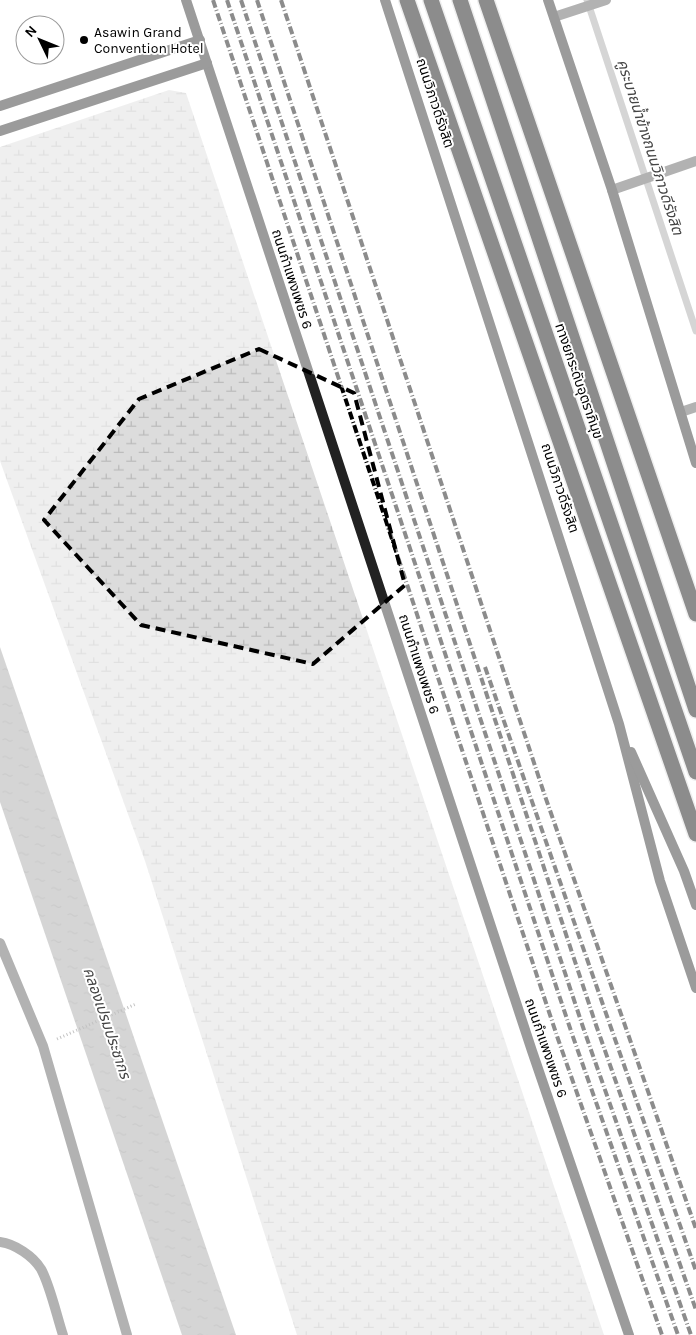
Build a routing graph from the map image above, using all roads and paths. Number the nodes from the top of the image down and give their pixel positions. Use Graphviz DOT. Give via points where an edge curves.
graph roads {
  1 [pos="186,0"];
  2 [pos="385,0"];
  3 [pos="407,0"];
  4 [pos="430,0"];
  5 [pos="460,0"];
  6 [pos="486,0"];
  7 [pos="548,0"];
  8 [pos="603,1"];
  9 [pos="554,17"];
  10 [pos="200,40"];
  11 [pos="207,62"];
  12 [pos="0,106"];
  13 [pos="0,131"];
  14 [pos="696,161"];
  15 [pos="612,190"];
  16 [pos="696,407"];
  17 [pos="681,412"];
  18 [pos="696,463"];
  19 [pos="696,614"];
  20 [pos="696,710"];
  21 [pos="619,724"];
  22 [pos="696,772"];
  23 [pos="696,834"];
  24 [pos="696,905"];
  25 [pos="0,943"];
  26 [pos="696,988"];
  27 [pos="136,1004"];
  28 [pos="58,1038"];
  29 [pos="0,1242"];
  30 [pos="63,1335"];
  31 [pos="127,1335"];
  32 [pos="629,1335"];
  1 -- 10 [label="street, ถนนกำแพงเพชร 6"];
  2 -- 21 [label="street, ถนนวิภาวดีรังสิต"];
  3 -- 23 [label="highway, ถนนวิภาวดีรังสิต"];
  4 -- 22 [label="highway, ทางยกระดับอุตราภิมุข"];
  5 -- 20 [label="highway, ทางยกระดับอุตราภิมุข"];
  6 -- 19 [label="highway"];
  7 -- 9 [label="street"];
  8 -- 9 [label="street"];
  9 -- 15 [label="street"];
  10 -- 11 [label="street, ถนนกำแพงเพชร 6"];
  10 -- 12 [label="street"];
  11 -- 13 [label="street"];
  11 -- 32 [label="street, ถนนกำแพงเพชร 6" via="532,1051"];
  14 -- 15 [label="street"];
  15 -- 17 [label="street"];
  16 -- 17 [label="street"];
  17 -- 18 [label="street"];
  21 -- 24 [label="street"];
  21 -- 26 [label="street, ถนนวิภาวดีรังสิต" via="660,882"];
  25 -- 31 [label="street" via="43,1046"];
  27 -- 28 [label="path"];
  29 -- 30 [label="street" via="8,1243 29,1256 42,1270"];
}
